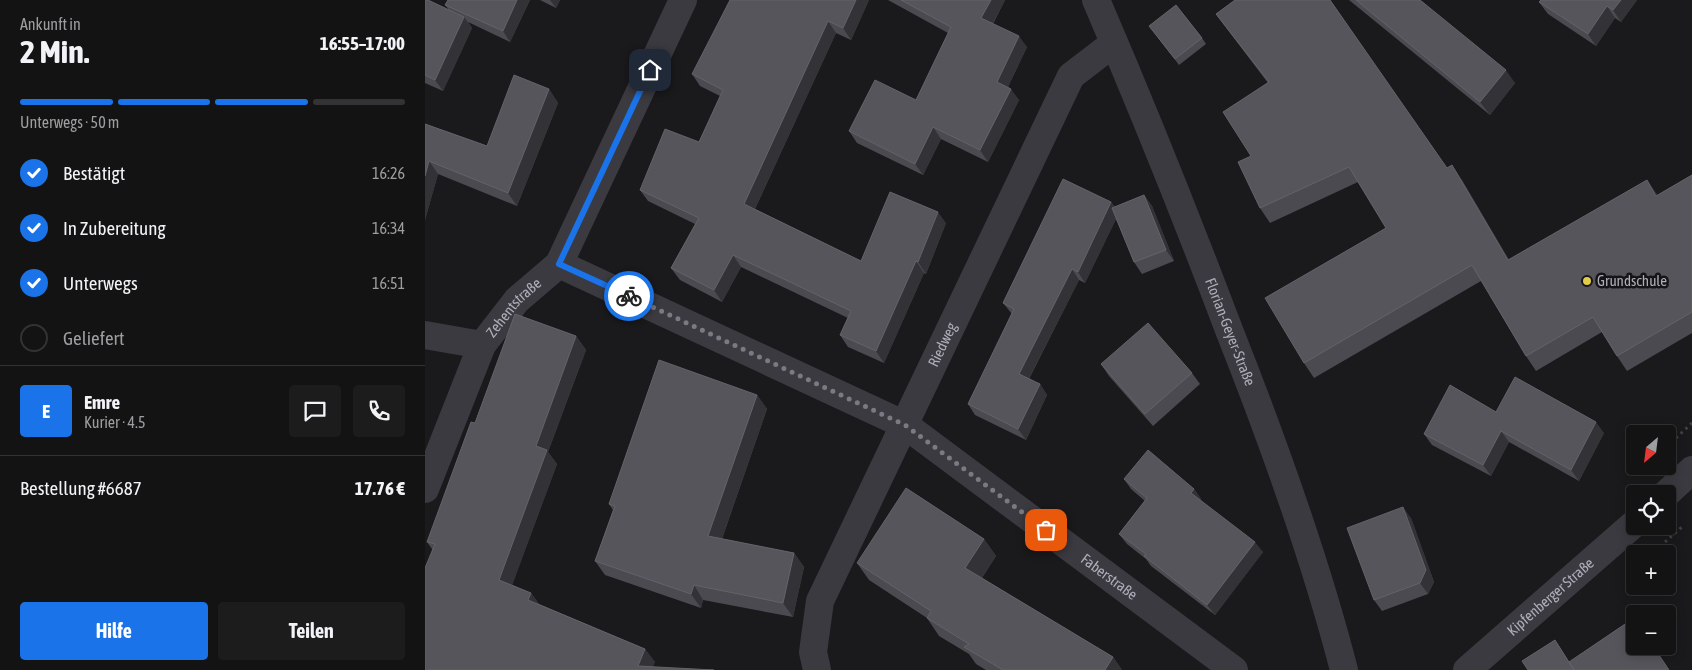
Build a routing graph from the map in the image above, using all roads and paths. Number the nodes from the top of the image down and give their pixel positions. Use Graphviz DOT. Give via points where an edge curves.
graph roads {
  1 [pos="683,0"];
  2 [pos="1096,0"];
  3 [pos="1115,43"];
  4 [pos="559,264"];
  5 [pos="425,336"];
  6 [pos="482,345"];
  7 [pos="1692,423"];
  8 [pos="905,425"];
  9 [pos="1676,439"];
  10 [pos="1692,470"];
  11 [pos="1676,485"];
  12 [pos="425,489"];
  13 [pos="1685,524"];
  14 [pos="1626,531"];
  15 [pos="1661,545"];
  16 [pos="817,670"];
  17 [pos="1234,670"];
  18 [pos="1344,670"];
  19 [pos="1467,670"];
  1 -- 4 [label="street, Zehentstraße"];
  2 -- 3 [label="street, Florian-Geyer-Straße"];
  3 -- 8 [label="street, Riedweg" via="1071,76"];
  3 -- 18 [label="street, Florian-Geyer-Straße" via="1270,436 1330,617"];
  4 -- 6 [label="street, Zehentstraße" via="517,300"];
  4 -- 8 [label="street, Faberstraße"];
  5 -- 6 [label="street"];
  6 -- 12 [label="street, Zehentstraße"];
  7 -- 9 [label="path"];
  8 -- 16 [label="street, Riedweg" via="820,601 813,652"];
  8 -- 17 [label="street, Faberstraße"];
  10 -- 11 [label="street"];
  13 -- 15 [label="path"];
  14 -- 19 [label="street, Kipfenberger Straße"];
}
